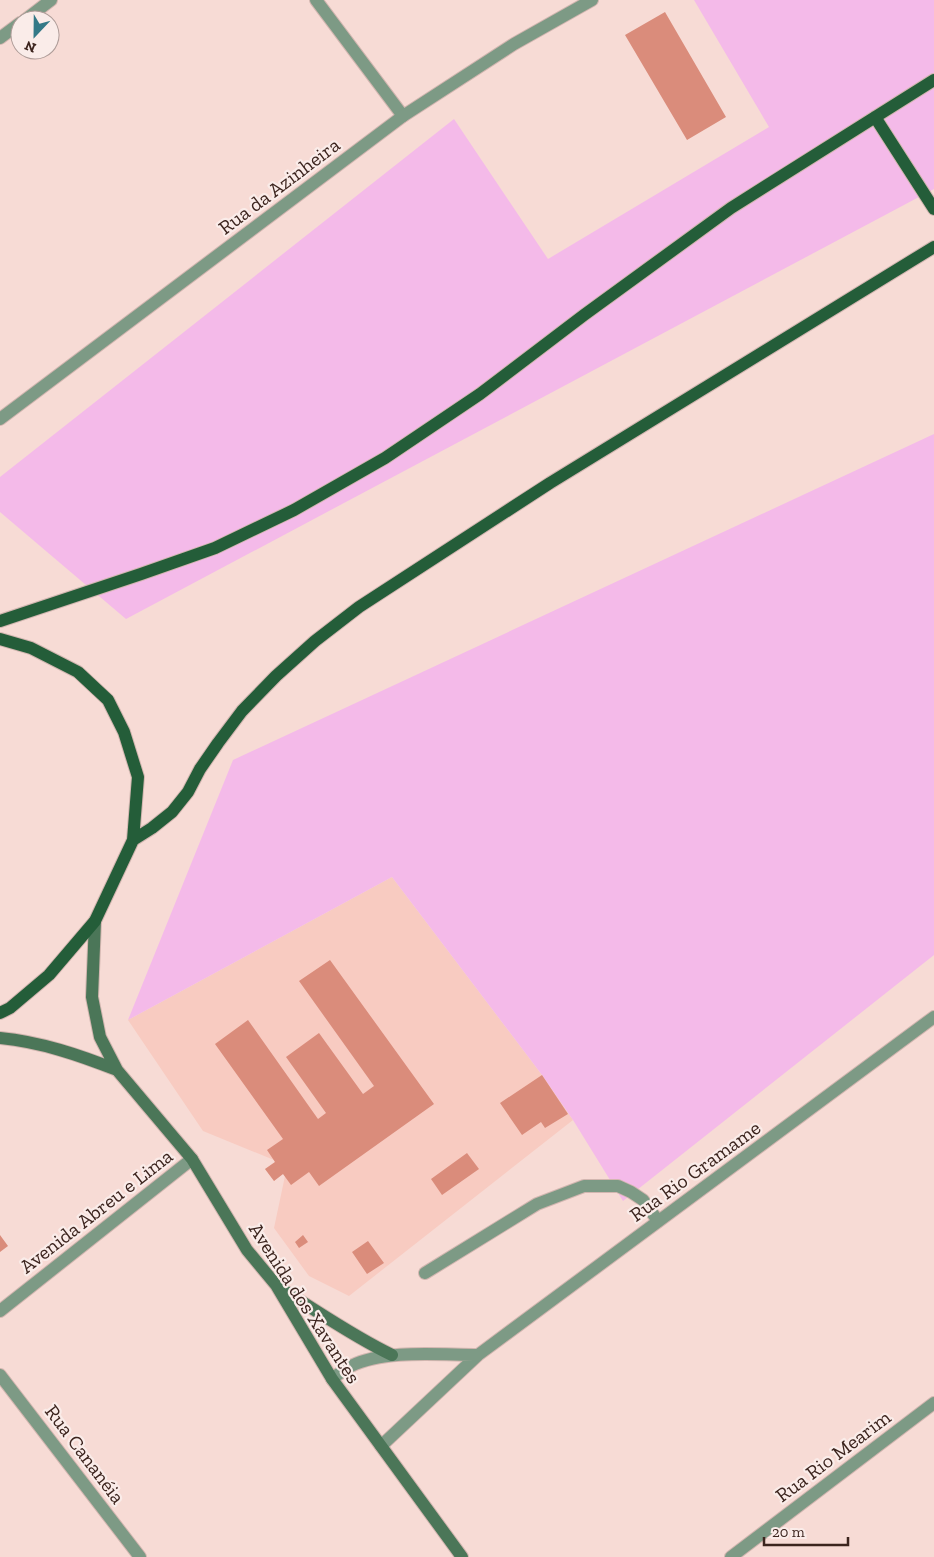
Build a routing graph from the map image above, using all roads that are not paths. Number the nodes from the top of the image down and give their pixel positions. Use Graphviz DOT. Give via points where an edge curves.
graph roads {
  1 [pos="51,0"];
  2 [pos="316,0"];
  3 [pos="592,0"];
  4 [pos="38,10"];
  5 [pos="934,80"];
  6 [pos="403,116"];
  7 [pos="875,117"];
  8 [pos="934,209"];
  9 [pos="934,247"];
  10 [pos="0,419"];
  11 [pos="0,621"];
  12 [pos="0,640"];
  13 [pos="133,840"];
  14 [pos="95,921"];
  15 [pos="0,1013"];
  16 [pos="934,1018"];
  17 [pos="0,1038"];
  18 [pos="117,1070"];
  19 [pos="192,1159"];
  20 [pos="658,1222"];
  21 [pos="425,1273"];
  22 [pos="276,1286"];
  23 [pos="0,1311"];
  24 [pos="478,1355"];
  25 [pos="392,1356"];
  26 [pos="0,1375"];
  27 [pos="332,1379"];
  28 [pos="934,1403"];
  29 [pos="381,1446"];
  30 [pos="140,1557"];
  31 [pos="462,1557"];
  32 [pos="731,1557"];
  1 -- 4 [label="street"];
  2 -- 6 [label="street"];
  3 -- 6 [label="street, Rua da Azinheira" via="514,44"];
  5 -- 7 [label="main road"];
  6 -- 10 [label="street, Rua da Azinheira"];
  7 -- 8 [label="main road"];
  7 -- 11 [label="main road" via="731,208 480,394 385,458 294,510 215,548"];
  9 -- 13 [label="main road" via="550,483 359,607 315,641 242,711 172,812"];
  12 -- 13 [label="main road" via="31,648 78,672 108,700 124,732 138,777"];
  13 -- 14 [label="main road"];
  14 -- 15 [label="main road" via="49,975"];
  14 -- 18 [label="main road, Avenida dos Xavantes" via="92,997 100,1037"];
  16 -- 20 [label="street, Rua Rio Gramame"];
  17 -- 18 [label="main road, Avenida dos Xavantes" via="68,1052"];
  18 -- 19 [label="main road, Avenida dos Xavantes"];
  19 -- 22 [label="main road, Avenida dos Xavantes" via="247,1250"];
  19 -- 23 [label="street, Avenida Abreu e Lima"];
  20 -- 21 [label="street" via="643,1200 631,1192 618,1186 584,1186 537,1204"];
  20 -- 24 [label="street, Rua Rio Gramame"];
  22 -- 25 [label="main road" via="362,1341"];
  22 -- 27 [label="main road, Avenida dos Xavantes"];
  24 -- 25 [label="street"];
  24 -- 29 [label="street, Rua Rio Gramame"];
  25 -- 27 [label="street" via="350,1366"];
  26 -- 30 [label="street, Rua Cananéia"];
  27 -- 29 [label="main road, Avenida dos Xavantes"];
  28 -- 32 [label="street, Rua Rio Mearim"];
  29 -- 31 [label="main road, Avenida dos Xavantes"];
}
